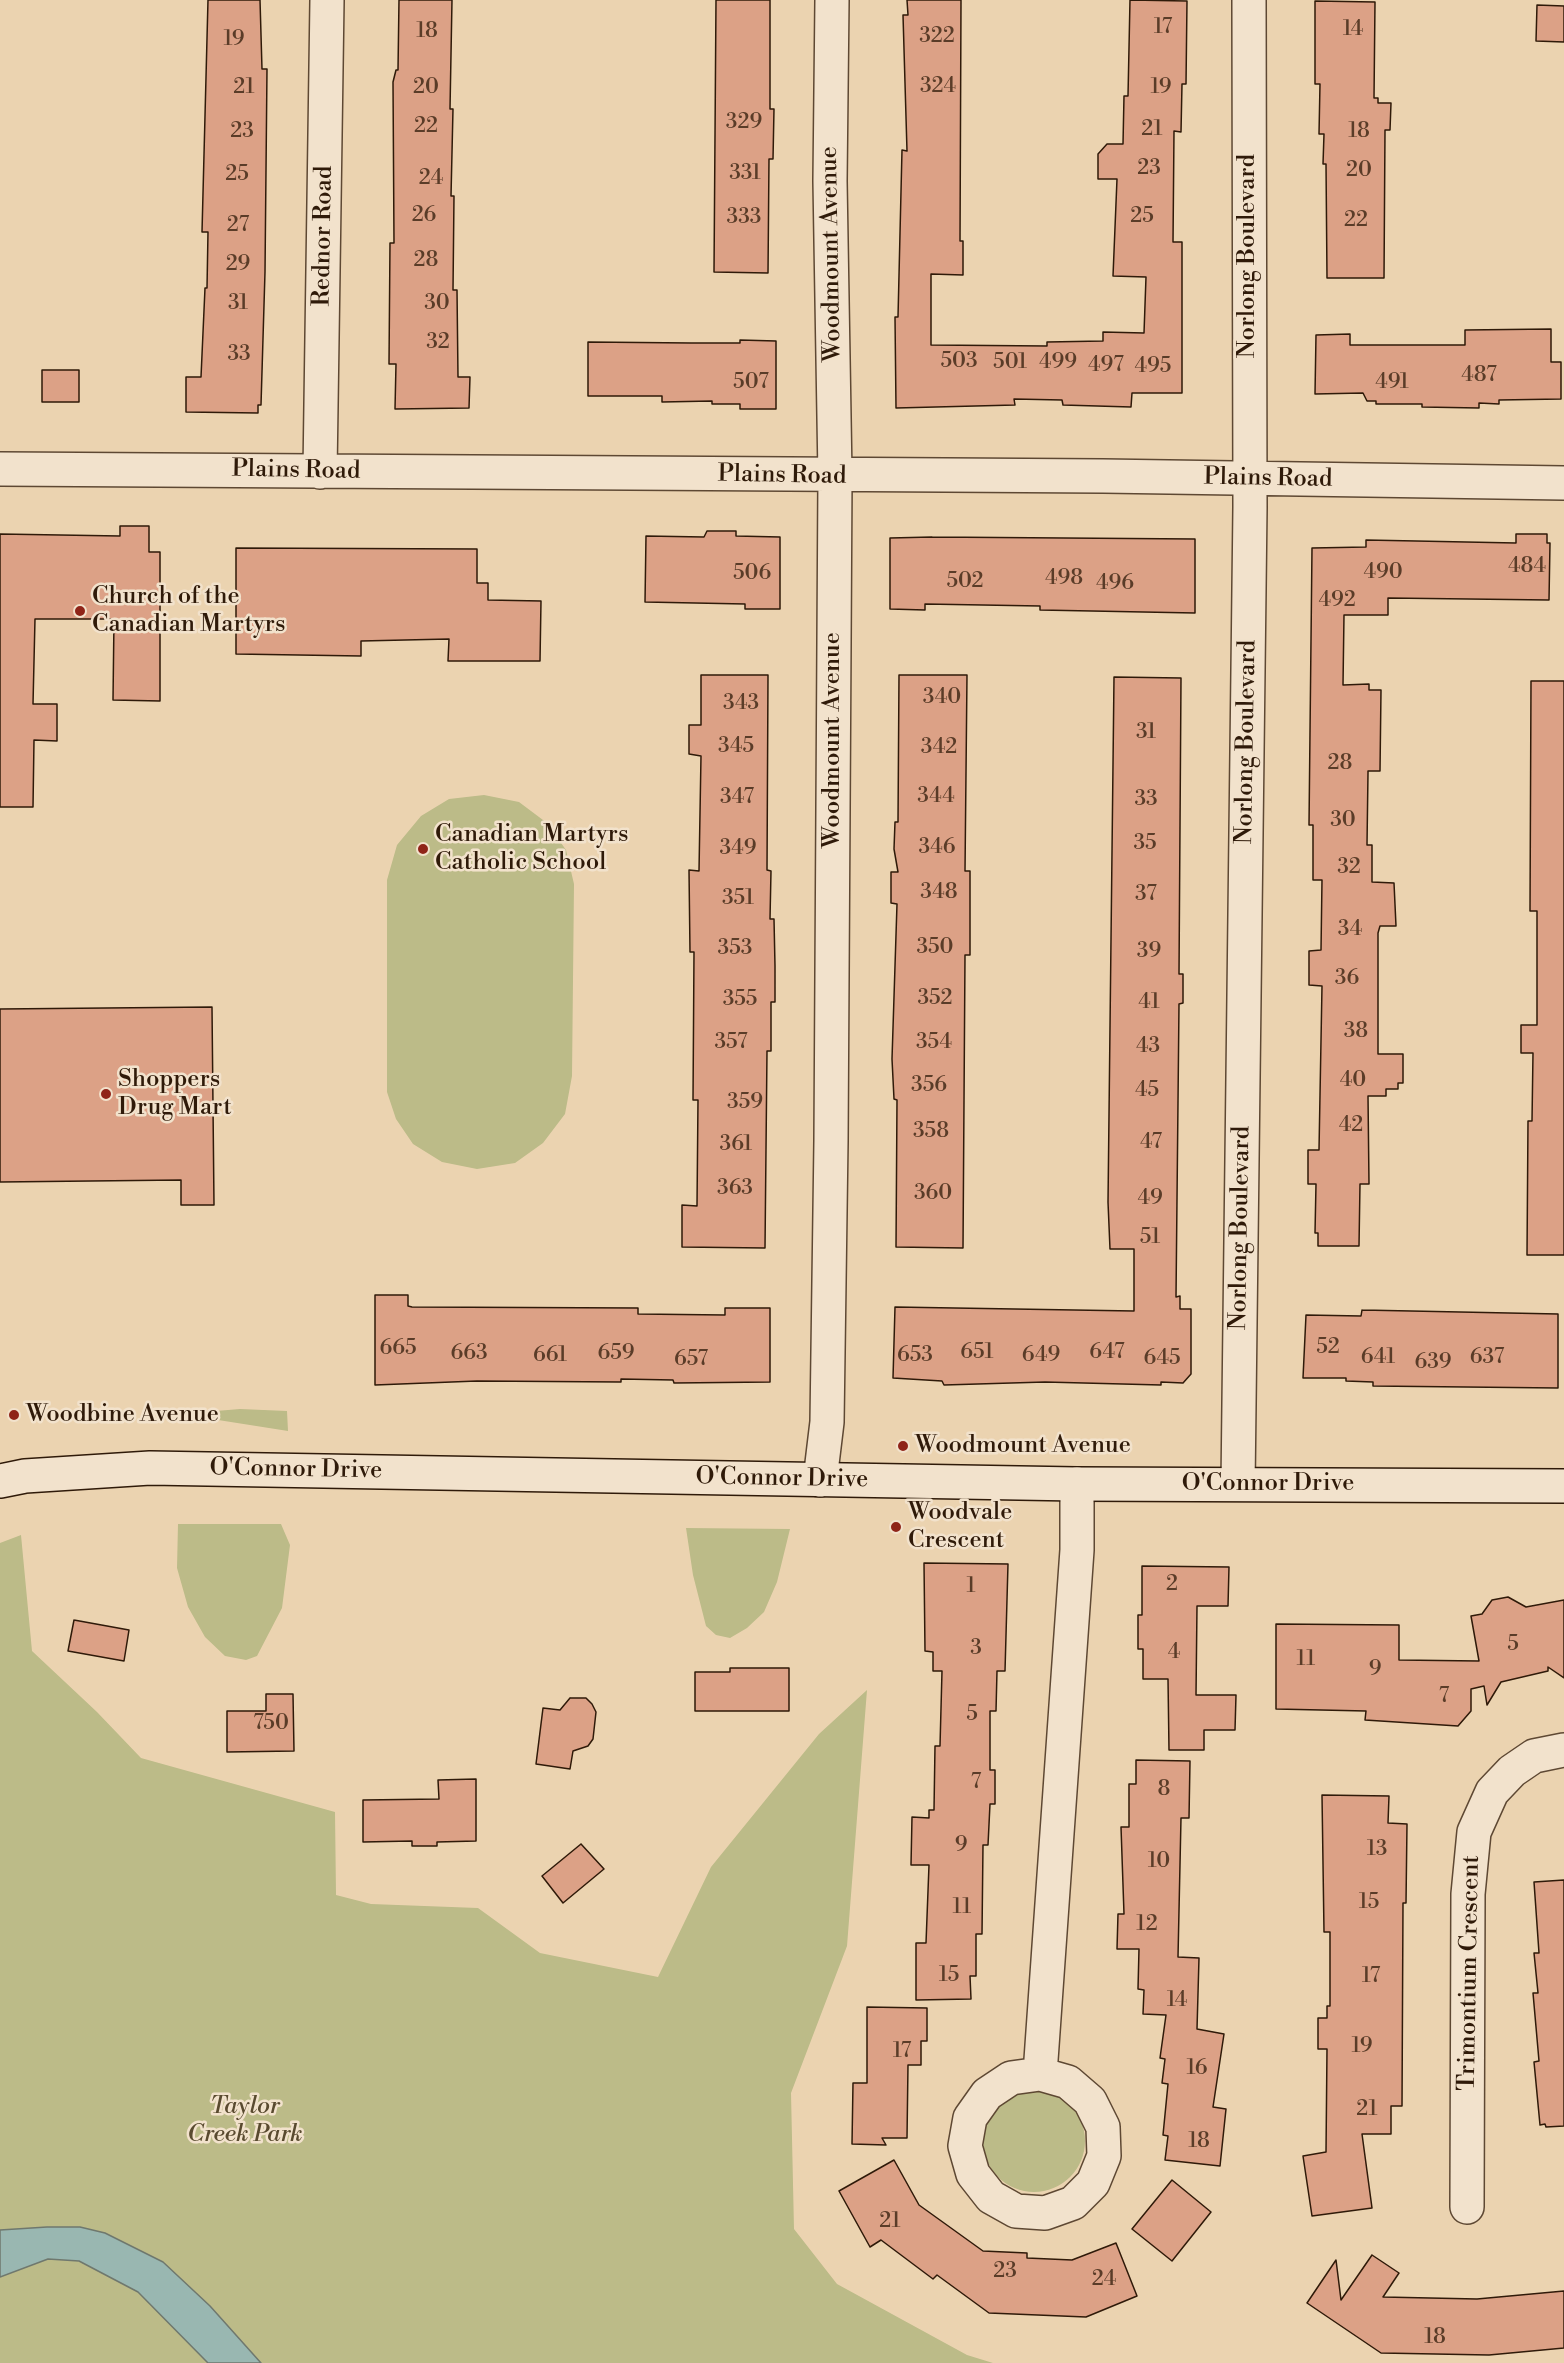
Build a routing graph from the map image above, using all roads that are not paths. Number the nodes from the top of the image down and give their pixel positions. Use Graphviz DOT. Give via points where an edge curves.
graph roads {
  1 [pos="327,0"];
  2 [pos="832,0"];
  3 [pos="1249,0"];
  4 [pos="0,470"];
  5 [pos="320,471"];
  6 [pos="835,476"];
  7 [pos="1249,479"];
  8 [pos="1564,483"];
  9 [pos="820,1480"];
  10 [pos="0,1481"];
  11 [pos="1077,1484"];
  12 [pos="1238,1484"];
  13 [pos="1564,1486"];
  14 [pos="1564,1750"];
  15 [pos="1040,2074"];
  16 [pos="1467,2207"];
  1 -- 5 [label="street, Rednor Road"];
  2 -- 6 [label="street, Woodmount Avenue" via="830,181"];
  3 -- 7 [label="street, Norlong Boulevard"];
  4 -- 5 [label="street, Plains Road"];
  5 -- 6 [label="street, Plains Road"];
  6 -- 7 [label="street, Plains Road"];
  6 -- 9 [label="street, Woodmount Avenue" via="827,1422"];
  7 -- 8 [label="street, Plains Road"];
  7 -- 12 [label="street, Norlong Boulevard"];
  9 -- 10 [label="street, O'Connor Drive" via="150,1468"];
  9 -- 11 [label="street, O'Connor Drive"];
  11 -- 12 [label="street, O'Connor Drive"];
  11 -- 15 [label="street" via="1077,1550"];
  12 -- 13 [label="street, O'Connor Drive"];
  14 -- 16 [label="street, Trimontium Crescent" via="1534,1756 1512,1771 1492,1792 1474,1832 1468,1894"];
  15 -- 15 [label="street" via="1011,2078 987,2094 970,2118 965,2146 972,2174 991,2197 1016,2211 1045,2213 1073,2203 1093,2183 1104,2156 1103,2127 1090,2101 1068,2082"];
}
